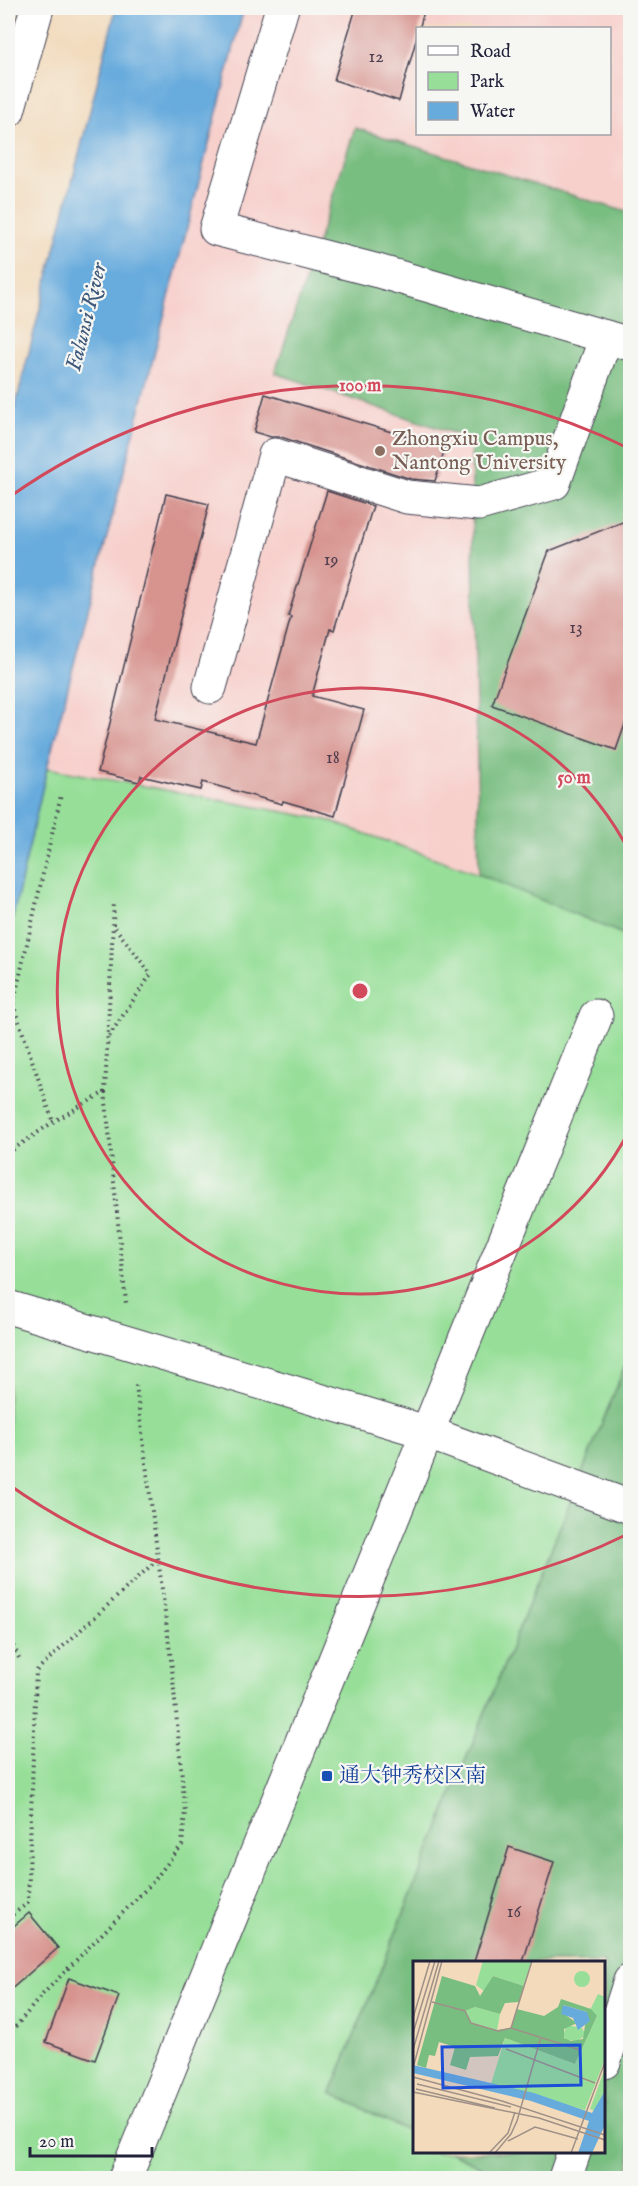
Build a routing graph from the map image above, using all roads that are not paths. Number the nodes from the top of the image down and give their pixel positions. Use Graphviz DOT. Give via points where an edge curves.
graph roads {
  1 [pos="37,8"];
  2 [pos="282,8"];
  3 [pos="8,111"];
  4 [pos="618,340"];
  5 [pos="210,687"];
  6 [pos="596,1016"];
  7 [pos="8,1307"];
  8 [pos="426,1432"];
  9 [pos="630,1507"];
  10 [pos="630,1981"];
  11 [pos="605,2056"];
  12 [pos="573,2153"];
  13 [pos="125,2178"];
  14 [pos="565,2178"];
  1 -- 3 [label="street"];
  2 -- 4 [label="street" via="216,229"];
  4 -- 5 [label="street" via="554,483 479,504 407,497 275,454"];
  6 -- 8 [label="street"];
  7 -- 8 [label="street"];
  8 -- 9 [label="street"];
  8 -- 13 [label="street"];
  10 -- 11 [label="street"];
  12 -- 14 [label="street"];
}
